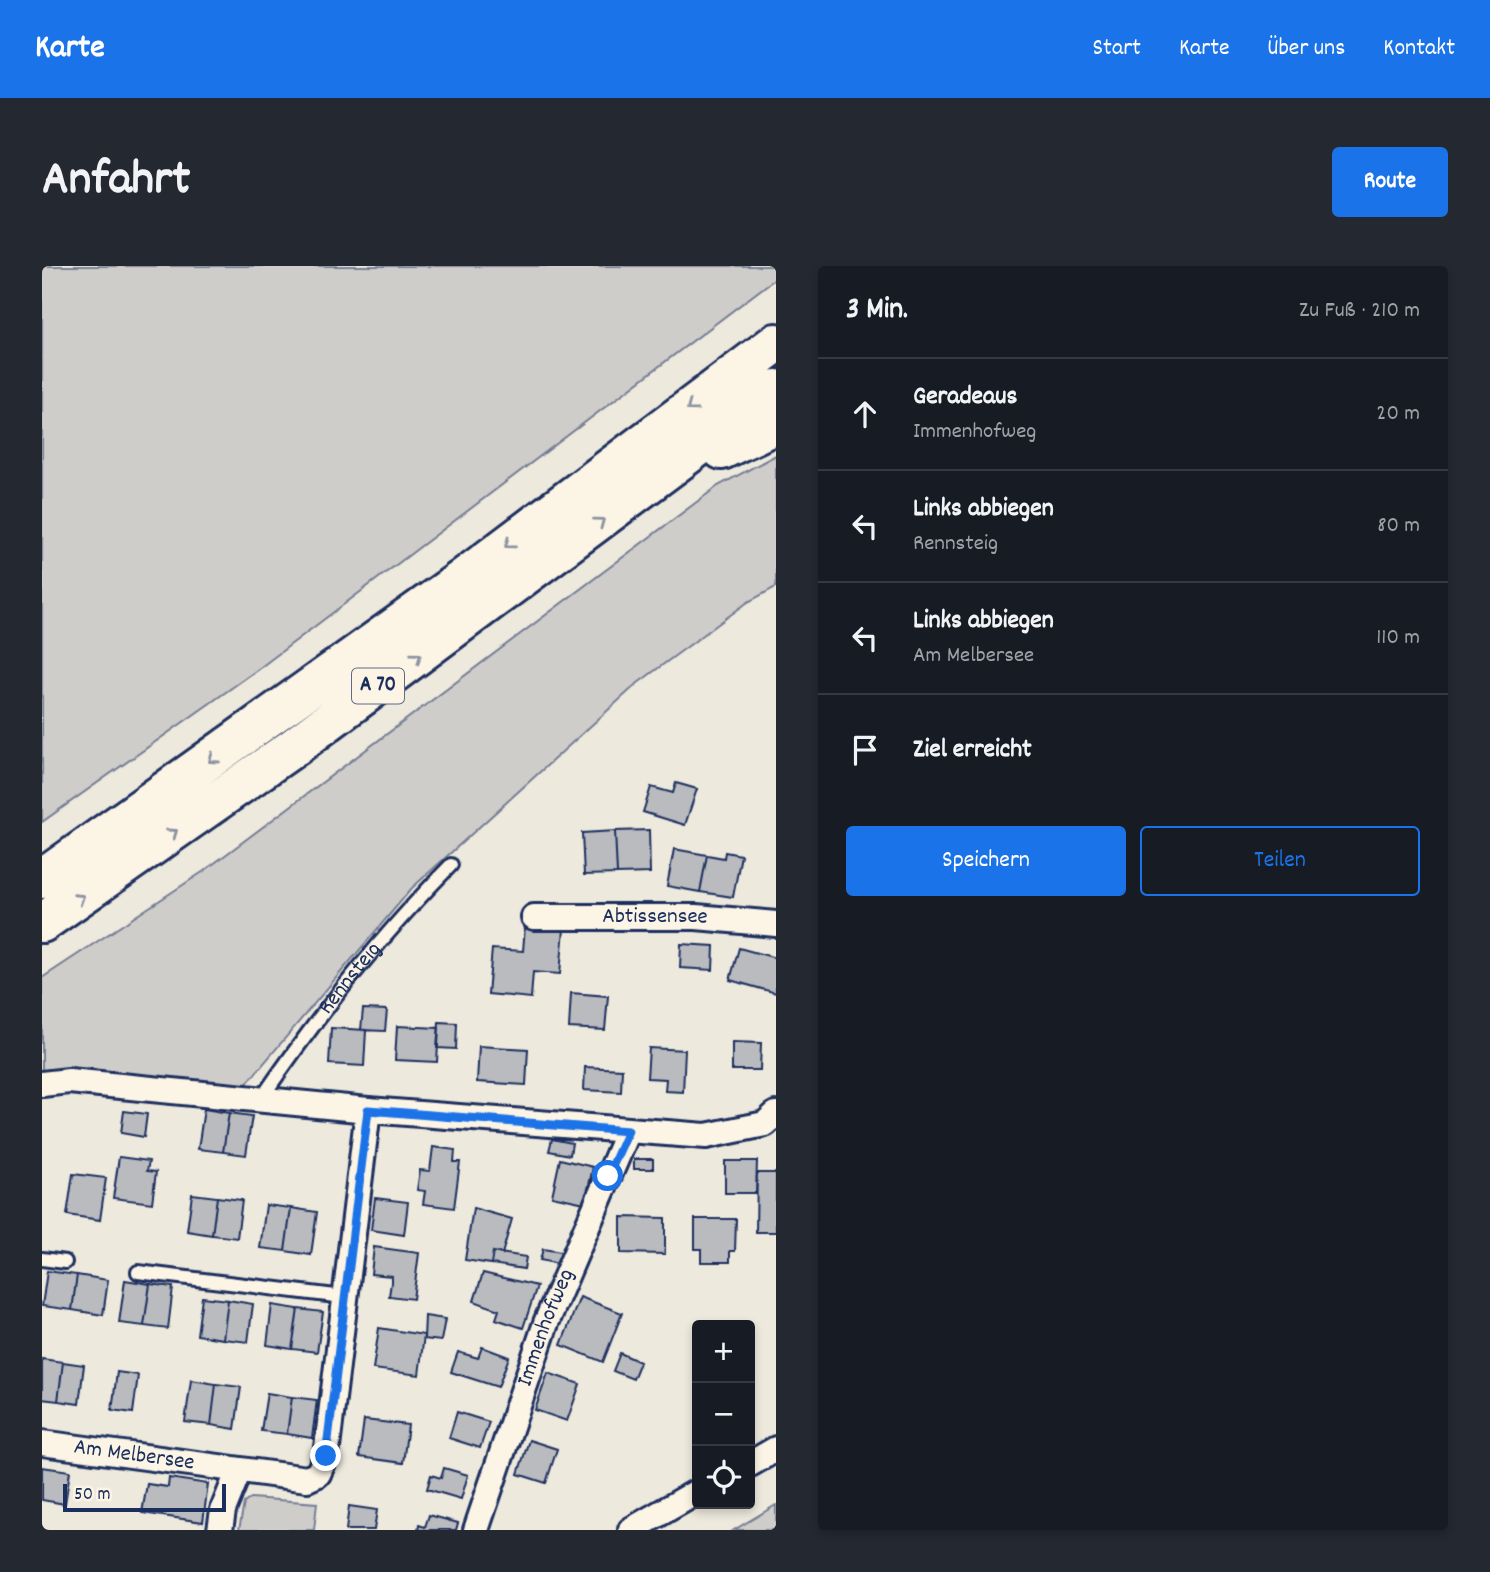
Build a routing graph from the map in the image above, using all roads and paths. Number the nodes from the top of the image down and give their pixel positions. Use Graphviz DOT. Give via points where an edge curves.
graph roads {
  1 [pos="776,343"];
  2 [pos="776,389"];
  3 [pos="776,424"];
  4 [pos="636,495"];
  5 [pos="451,865"];
  6 [pos="42,879"];
  7 [pos="534,918"];
  8 [pos="42,923"];
  9 [pos="776,924"];
  10 [pos="42,1084"];
  11 [pos="261,1099"];
  12 [pos="368,1110"];
  13 [pos="776,1114"];
  14 [pos="628,1131"];
  15 [pos="42,1259"];
  16 [pos="65,1262"];
  17 [pos="138,1272"];
  18 [pos="344,1297"];
  19 [pos="42,1443"];
  20 [pos="776,1449"];
  21 [pos="755,1461"];
  22 [pos="239,1470"];
  23 [pos="692,1495"];
  24 [pos="220,1530"];
  25 [pos="476,1530"];
  26 [pos="631,1530"];
  1 -- 6 [label="highway, A 70, one-way" via="461,580"];
  2 -- 4 [label="highway, A 70"];
  3 -- 4 [label="highway"];
  8 -- 4 [label="highway, A 70, one-way" via="294,747"];
  5 -- 11 [label="lane, Rennsteig" via="352,979"];
  7 -- 9 [label="street, Abtissensee" via="696,917"];
  10 -- 11 [label="street" via="69,1081"];
  11 -- 12 [label="street"];
  12 -- 14 [label="street"];
  12 -- 18 [label="street, Am Melbersee"];
  13 -- 14 [label="street" via="765,1124 706,1136"];
  14 -- 25 [label="street, Immenhofweg" via="546,1323"];
  15 -- 16 [label="lane"];
  17 -- 18 [label="lane"];
  18 -- 22 [label="street, Am Melbersee" via="326,1456 318,1474 307,1479"];
  19 -- 22 [label="street, Am Melbersee"];
  20 -- 21 [label="street"];
  22 -- 24 [label="street"];
  23 -- 26 [label="street"];
}
